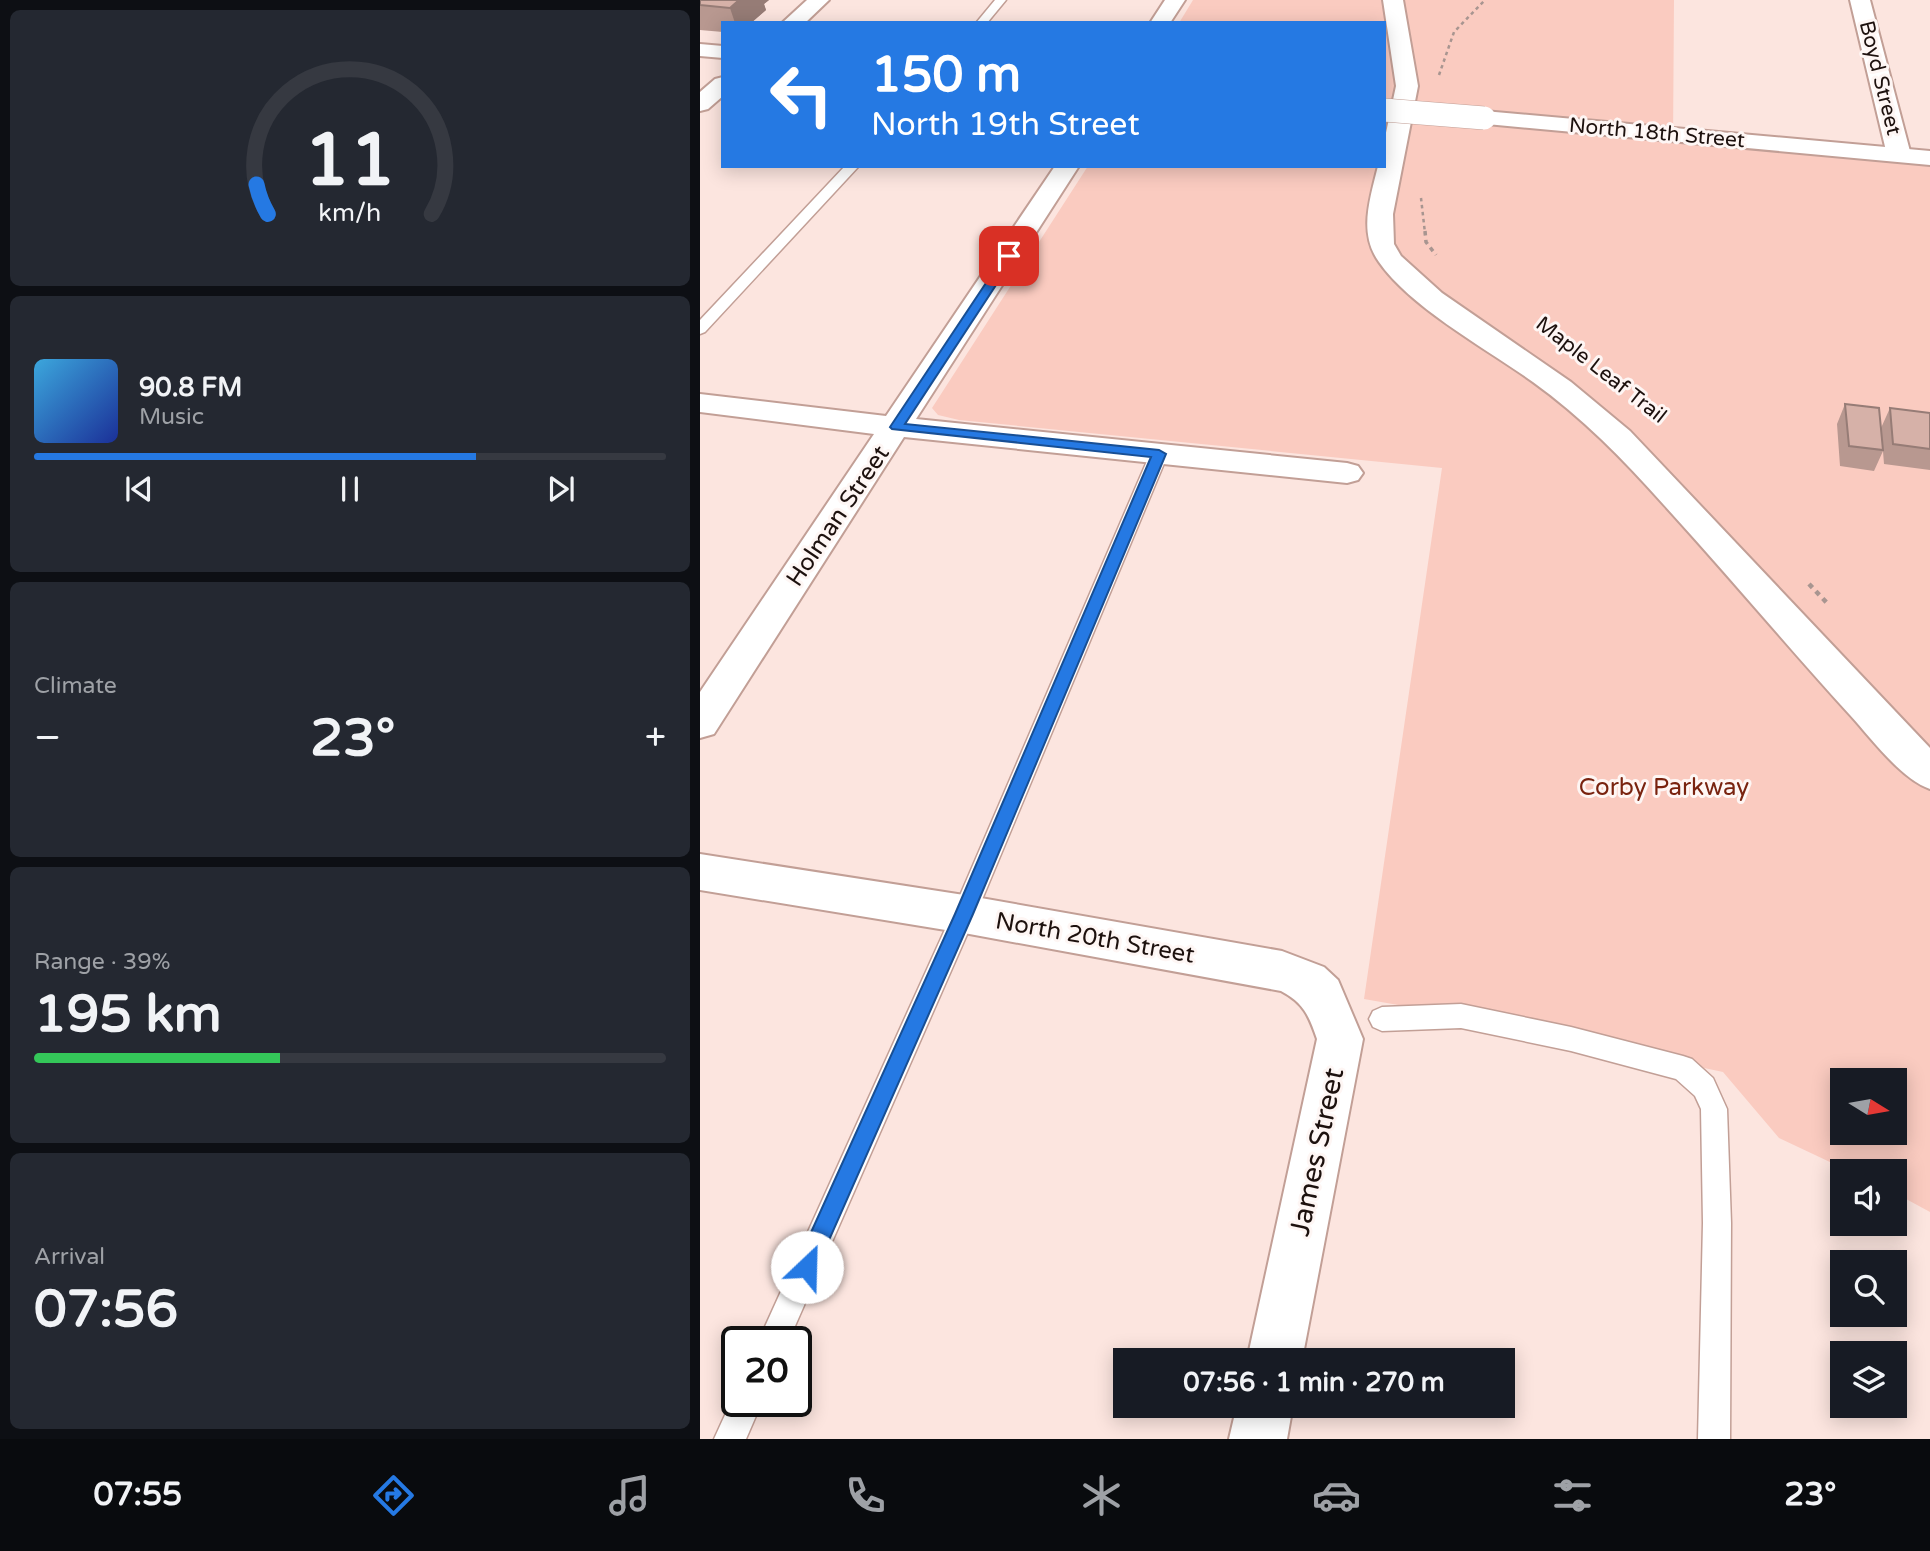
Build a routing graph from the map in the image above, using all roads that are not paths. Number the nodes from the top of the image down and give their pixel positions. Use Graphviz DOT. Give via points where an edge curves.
graph roads {
  1 [pos="819,0"];
  2 [pos="1001,0"];
  3 [pos="1175,0"];
  4 [pos="1393,0"];
  5 [pos="1860,0"];
  6 [pos="794,21"];
  7 [pos="983,21"];
  8 [pos="1161,21"];
  9 [pos="700,51"];
  10 [pos="721,52"];
  11 [pos="721,86"];
  12 [pos="700,104"];
  13 [pos="1386,110"];
  14 [pos="1899,155"];
  15 [pos="1930,158"];
  16 [pos="851,168"];
  17 [pos="1066,168"];
  18 [pos="700,329"];
  19 [pos="700,403"];
  20 [pos="897,427"];
  21 [pos="1159,454"];
  22 [pos="1347,473"];
  23 [pos="700,723"];
  24 [pos="1930,773"];
  25 [pos="700,872"];
  26 [pos="964,914"];
  27 [pos="1282,971"];
  28 [pos="1382,1019"];
  29 [pos="780,1326"];
  30 [pos="1276,1348"];
  31 [pos="740,1417"];
  32 [pos="1262,1418"];
  33 [pos="730,1439"];
  34 [pos="1258,1439"];
  35 [pos="1714,1439"];
  1 -- 6 [label="street"];
  2 -- 7 [label="lane"];
  3 -- 8 [label="street"];
  4 -- 24 [label="street" via="1395,28 1408,73 1407,96 1378,221 1381,244 1392,264 1562,389 1651,470"];
  5 -- 14 [label="street, Boyd Street"];
  9 -- 10 [label="street"];
  11 -- 12 [label="street"];
  13 -- 14 [label="street, North 18th Street, bridge"];
  14 -- 15 [label="street, North 18th Street"];
  16 -- 18 [label="lane"];
  17 -- 20 [label="street, Holman Street"];
  19 -- 20 [label="street"];
  20 -- 21 [label="street"];
  20 -- 23 [label="street, Holman Street"];
  21 -- 22 [label="street"];
  21 -- 26 [label="lane"];
  25 -- 26 [label="street, North 20th Street"];
  26 -- 27 [label="street, North 20th Street"];
  26 -- 29 [label="lane"];
  27 -- 30 [label="street, James Street" via="1308,980 1323,994 1340,1039"];
  28 -- 35 [label="lane" via="1461,1016 1510,1026 1683,1068 1704,1087 1714,1109"];
  31 -- 33 [label="lane"];
  32 -- 34 [label="street"];
}
